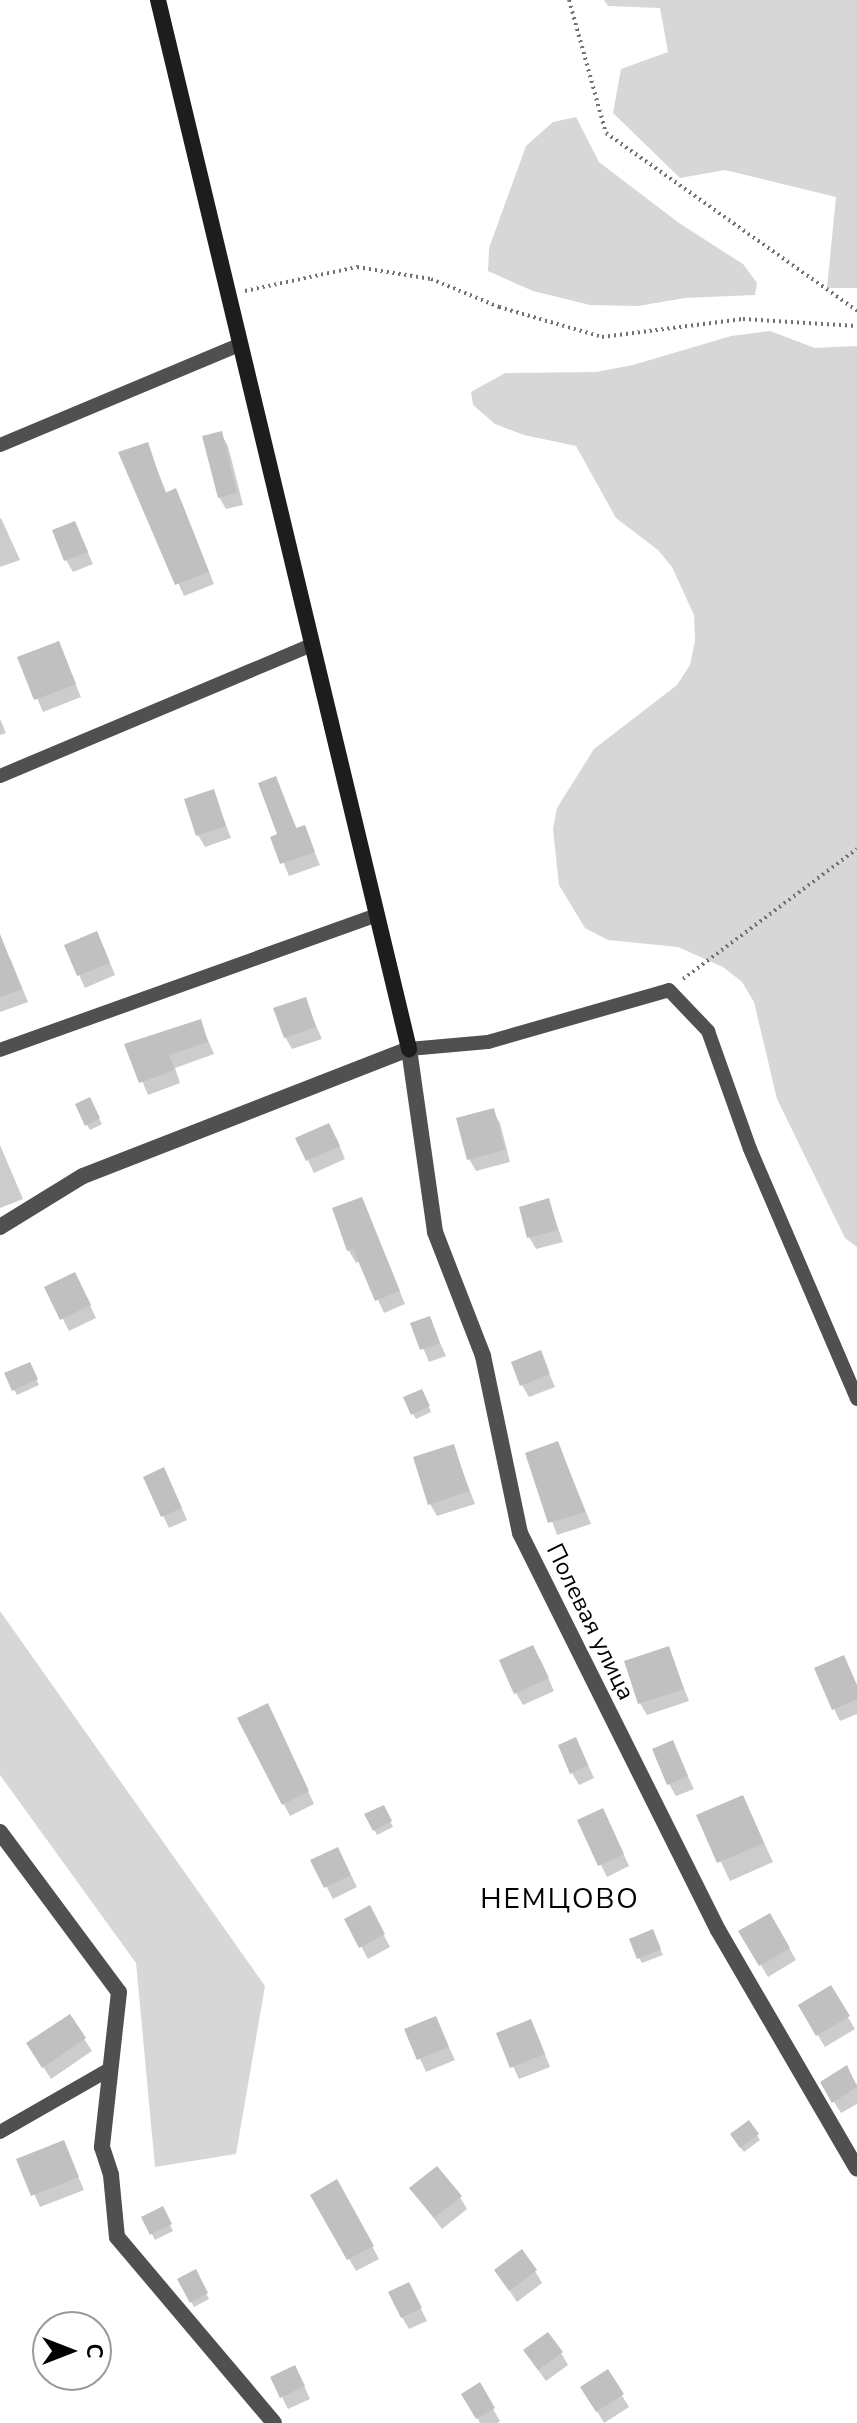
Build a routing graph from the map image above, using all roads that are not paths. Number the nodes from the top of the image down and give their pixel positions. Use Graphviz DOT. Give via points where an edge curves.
graph roads {
  1 [pos="158,0"];
  2 [pos="239,345"];
  3 [pos="0,445"];
  4 [pos="312,645"];
  5 [pos="0,776"];
  6 [pos="377,915"];
  7 [pos="409,1049"];
  8 [pos="0,1050"];
  9 [pos="0,1227"];
  10 [pos="857,1399"];
  11 [pos="0,1832"];
  12 [pos="110,2069"];
  13 [pos="0,2132"];
  14 [pos="857,2169"];
  15 [pos="274,2423"];
  1 -- 2 [label="street"];
  2 -- 3 [label="lane"];
  2 -- 4 [label="street"];
  4 -- 5 [label="lane"];
  4 -- 6 [label="street"];
  6 -- 7 [label="street"];
  6 -- 8 [label="lane"];
  7 -- 9 [label="street" via="83,1176"];
  7 -- 10 [label="lane" via="488,1042 669,990 708,1031 750,1149"];
  7 -- 14 [label="street, Полевая улица" via="435,1232 483,1356 520,1533 718,1930"];
  11 -- 12 [label="street" via="119,1992"];
  12 -- 13 [label="lane"];
  12 -- 15 [label="street" via="102,2147 111,2175 117,2237"];
}
